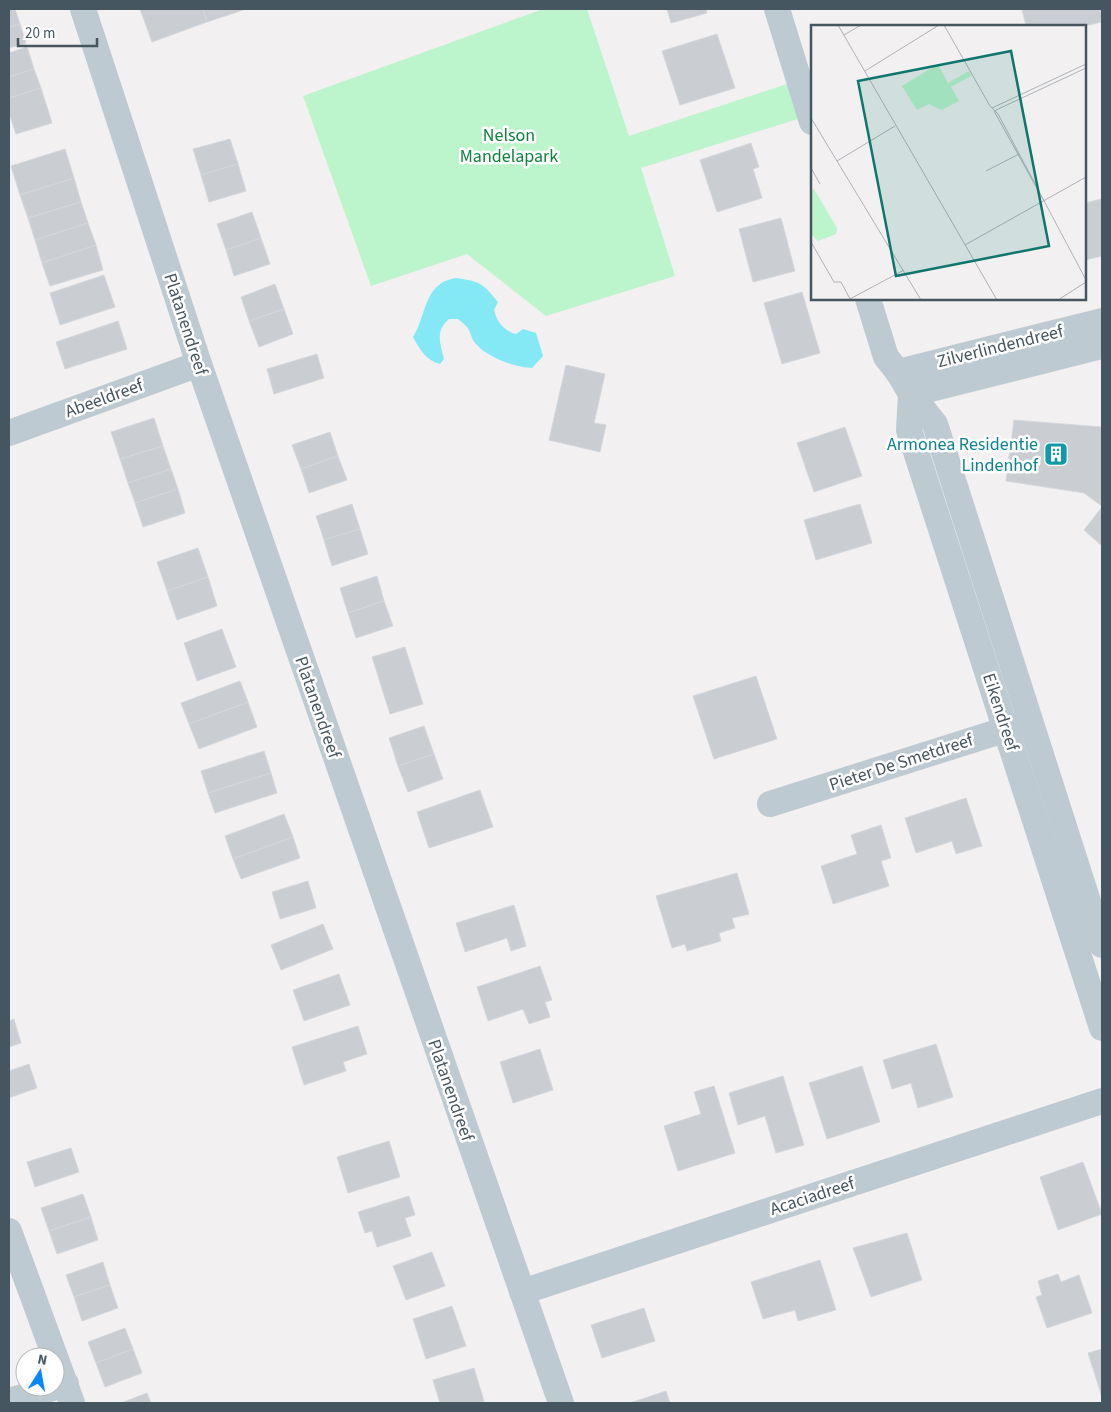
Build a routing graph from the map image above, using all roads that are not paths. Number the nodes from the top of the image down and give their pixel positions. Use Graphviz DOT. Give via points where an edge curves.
graph roads {
  1 [pos="83,9"];
  2 [pos="777,9"];
  3 [pos="811,119"];
  4 [pos="868,300"];
  5 [pos="1102,321"];
  6 [pos="1102,346"];
  7 [pos="199,364"];
  8 [pos="898,372"];
  9 [pos="911,394"];
  10 [pos="9,433"];
  11 [pos="1031,722"];
  12 [pos="1006,728"];
  13 [pos="770,804"];
  14 [pos="1102,944"];
  15 [pos="1102,1028"];
  16 [pos="1102,1101"];
  17 [pos="9,1231"];
  18 [pos="522,1292"];
  19 [pos="69,1394"];
  20 [pos="9,1401"];
  21 [pos="561,1403"];
  1 -- 7 [label="street, Platanendreef"];
  2 -- 3 [label="street"];
  4 -- 8 [label="street, Eikendreef" via="886,357"];
  5 -- 8 [label="street, Zilverlindendreef"];
  6 -- 9 [label="street, Zilverlindendreef"];
  7 -- 10 [label="street, Abeeldreef"];
  7 -- 18 [label="street, Platanendreef"];
  8 -- 9 [label="street, Eikendreef"];
  9 -- 11 [label="street, Eikendreef" via="935,424"];
  9 -- 12 [label="street, Eikendreef" via="909,430"];
  11 -- 12 [label="street, Pieter De Smetdreef"];
  11 -- 14 [label="street, Eikendreef"];
  12 -- 13 [label="street, Pieter De Smetdreef"];
  12 -- 15 [label="street, Eikendreef"];
  16 -- 18 [label="street, Acaciadreef"];
  17 -- 19 [label="street"];
  18 -- 21 [label="street, Platanendreef"];
  19 -- 20 [label="street"];
}
